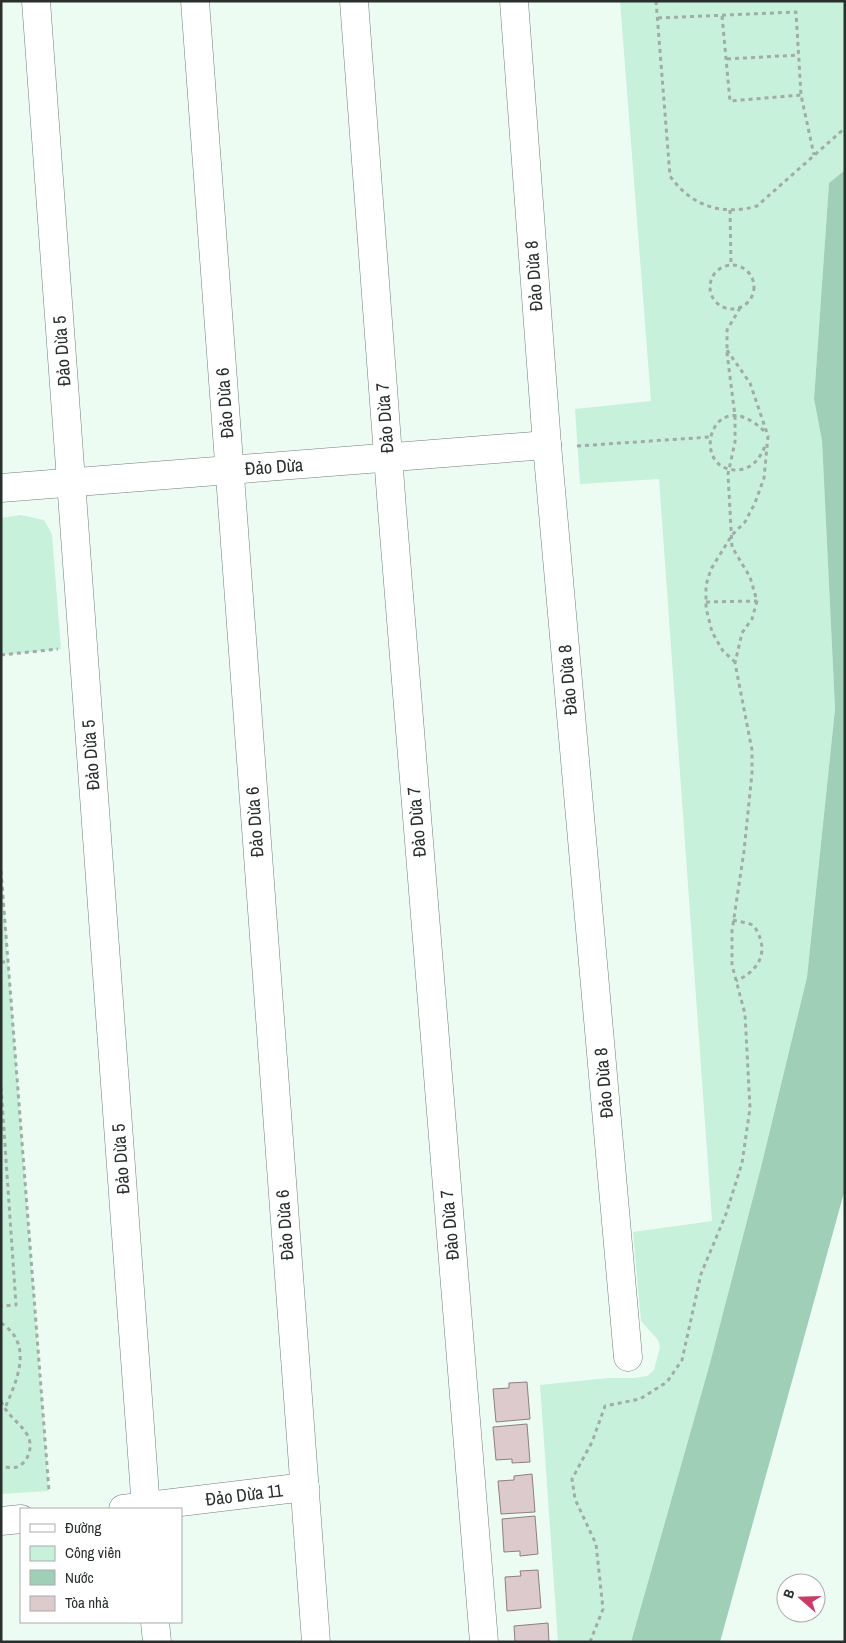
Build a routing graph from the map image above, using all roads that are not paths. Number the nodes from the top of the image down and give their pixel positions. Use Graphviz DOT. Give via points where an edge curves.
graph roads {
  1 [pos="36,1"];
  2 [pos="195,1"];
  3 [pos="354,1"];
  4 [pos="514,1"];
  5 [pos="547,445"];
  6 [pos="388,458"];
  7 [pos="230,470"];
  8 [pos="72,483"];
  9 [pos="1,488"];
  10 [pos="628,1358"];
  11 [pos="304,1487"];
  12 [pos="138,1508"];
  13 [pos="146,1508"];
  14 [pos="20,1519"];
  15 [pos="1,1521"];
  16 [pos="155,1623"];
  17 [pos="156,1642"];
  18 [pos="316,1642"];
  19 [pos="484,1642"];
  1 -- 8 [label="street, Đảo Dừa 5"];
  2 -- 7 [label="street, Đảo Dừa 6"];
  3 -- 6 [label="street, Đảo Dừa 7"];
  4 -- 5 [label="street, Đảo Dừa 8"];
  5 -- 6 [label="street, Đảo Dừa"];
  5 -- 10 [label="street, Đảo Dừa 8"];
  6 -- 7 [label="street, Đảo Dừa"];
  6 -- 19 [label="street, Đảo Dừa 7"];
  7 -- 8 [label="street, Đảo Dừa"];
  7 -- 11 [label="street, Đảo Dừa 6"];
  8 -- 9 [label="street, Đảo Dừa"];
  8 -- 12 [label="street, Đảo Dừa 5"];
  11 -- 13 [label="street, Đảo Dừa 11"];
  11 -- 18 [label="street, Đảo Dừa 6"];
  14 -- 15 [label="street"];
  16 -- 17 [label="street"];
}
